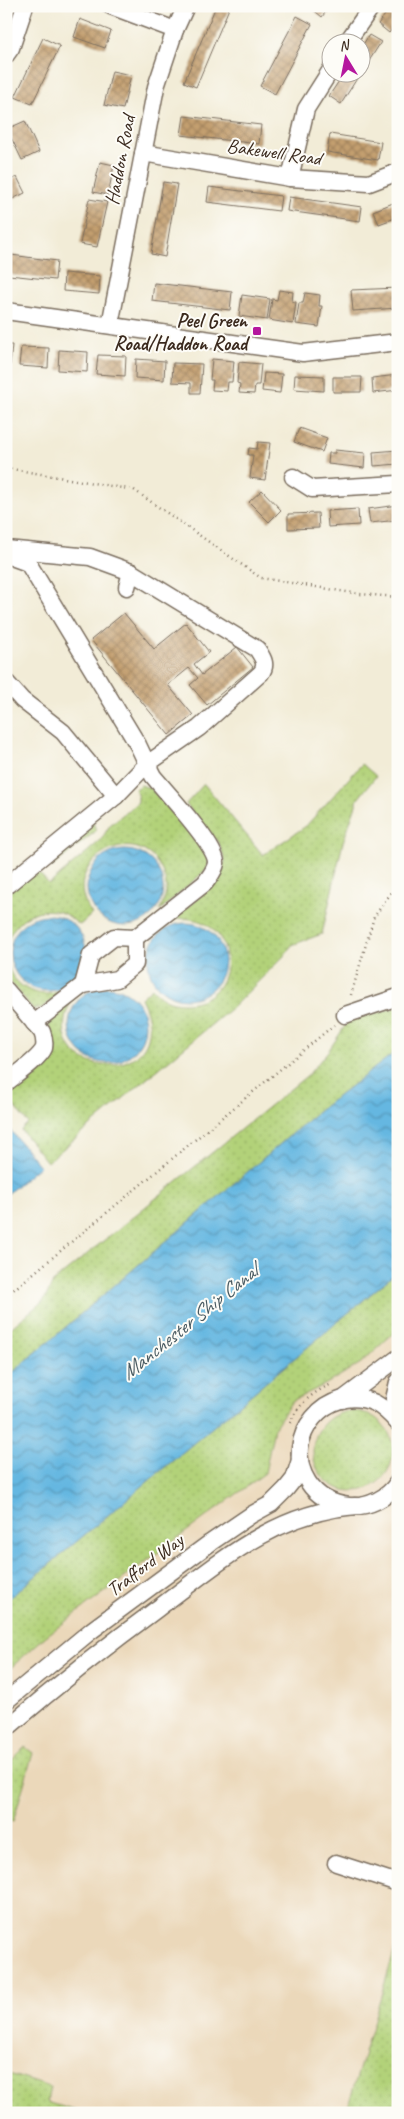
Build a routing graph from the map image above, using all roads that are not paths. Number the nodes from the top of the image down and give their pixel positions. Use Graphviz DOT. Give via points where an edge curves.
graph roads {
  1 [pos="24,6"];
  2 [pos="111,6"];
  3 [pos="186,6"];
  4 [pos="372,6"];
  5 [pos="175,30"];
  6 [pos="354,32"];
  7 [pos="6,54"];
  8 [pos="323,82"];
  9 [pos="142,153"];
  10 [pos="398,172"];
  11 [pos="290,178"];
  12 [pos="6,311"];
  13 [pos="110,325"];
  14 [pos="398,342"];
  15 [pos="293,477"];
  16 [pos="398,484"];
  17 [pos="6,549"];
  18 [pos="6,555"];
  19 [pos="6,682"];
  20 [pos="147,764"];
  21 [pos="116,796"];
  22 [pos="6,886"];
  23 [pos="135,938"];
  24 [pos="83,985"];
  25 [pos="6,990"];
  26 [pos="398,998"];
  27 [pos="12,1008"];
  28 [pos="346,1015"];
  29 [pos="34,1023"];
  30 [pos="6,1083"];
  31 [pos="398,1358"];
  32 [pos="398,1382"];
  33 [pos="342,1400"];
  34 [pos="398,1422"];
  35 [pos="300,1460"];
  36 [pos="398,1482"];
  37 [pos="363,1505"];
  38 [pos="398,1505"];
  39 [pos="6,1701"];
  40 [pos="6,1729"];
  41 [pos="336,1862"];
  42 [pos="398,1883"];
  1 -- 7 [label="street" via="11,48"];
  2 -- 5 [label="street"];
  3 -- 5 [label="street, Haddon Road"];
  4 -- 6 [label="street"];
  5 -- 9 [label="street, Haddon Road" via="156,87"];
  8 -- 11 [label="street" via="306,109"];
  9 -- 11 [label="street, Bakewell Road"];
  9 -- 13 [label="street, Haddon Road"];
  10 -- 11 [label="street, Bakewell Road" via="369,183"];
  12 -- 13 [label="street"];
  13 -- 14 [label="street" via="303,353"];
  15 -- 16 [label="street" via="312,489"];
  17 -- 20 [label="street" via="90,557 257,649 265,663 264,668 200,728"];
  18 -- 20 [label="street" via="28,563"];
  19 -- 21 [label="street" via="22,700 63,732"];
  20 -- 21 [label="street"];
  20 -- 23 [label="street" via="211,848 216,863 205,883"];
  21 -- 22 [label="street"];
  23 -- 24 [label="street" via="114,937 91,955"];
  23 -- 24 [label="street" via="135,964 117,979"];
  24 -- 29 [label="street"];
  25 -- 27 [label="street"];
  26 -- 28 [label="street"];
  27 -- 29 [label="street"];
  29 -- 30 [label="street" via="42,1032 43,1049"];
  31 -- 33 [label="street"];
  32 -- 34 [label="street" via="394,1399"];
  33 -- 34 [label="street" via="374,1403"];
  33 -- 35 [label="street" via="326,1406 309,1422 300,1444"];
  35 -- 37 [label="street" via="304,1475 313,1488 332,1502"];
  35 -- 39 [label="street, Trafford Way" via="294,1479 271,1504 251,1514 92,1630"];
  36 -- 37 [label="street" via="385,1496"];
  37 -- 38 [label="street"];
  37 -- 40 [label="street" via="305,1515 268,1531 109,1644"];
  41 -- 42 [label="street"];
}
